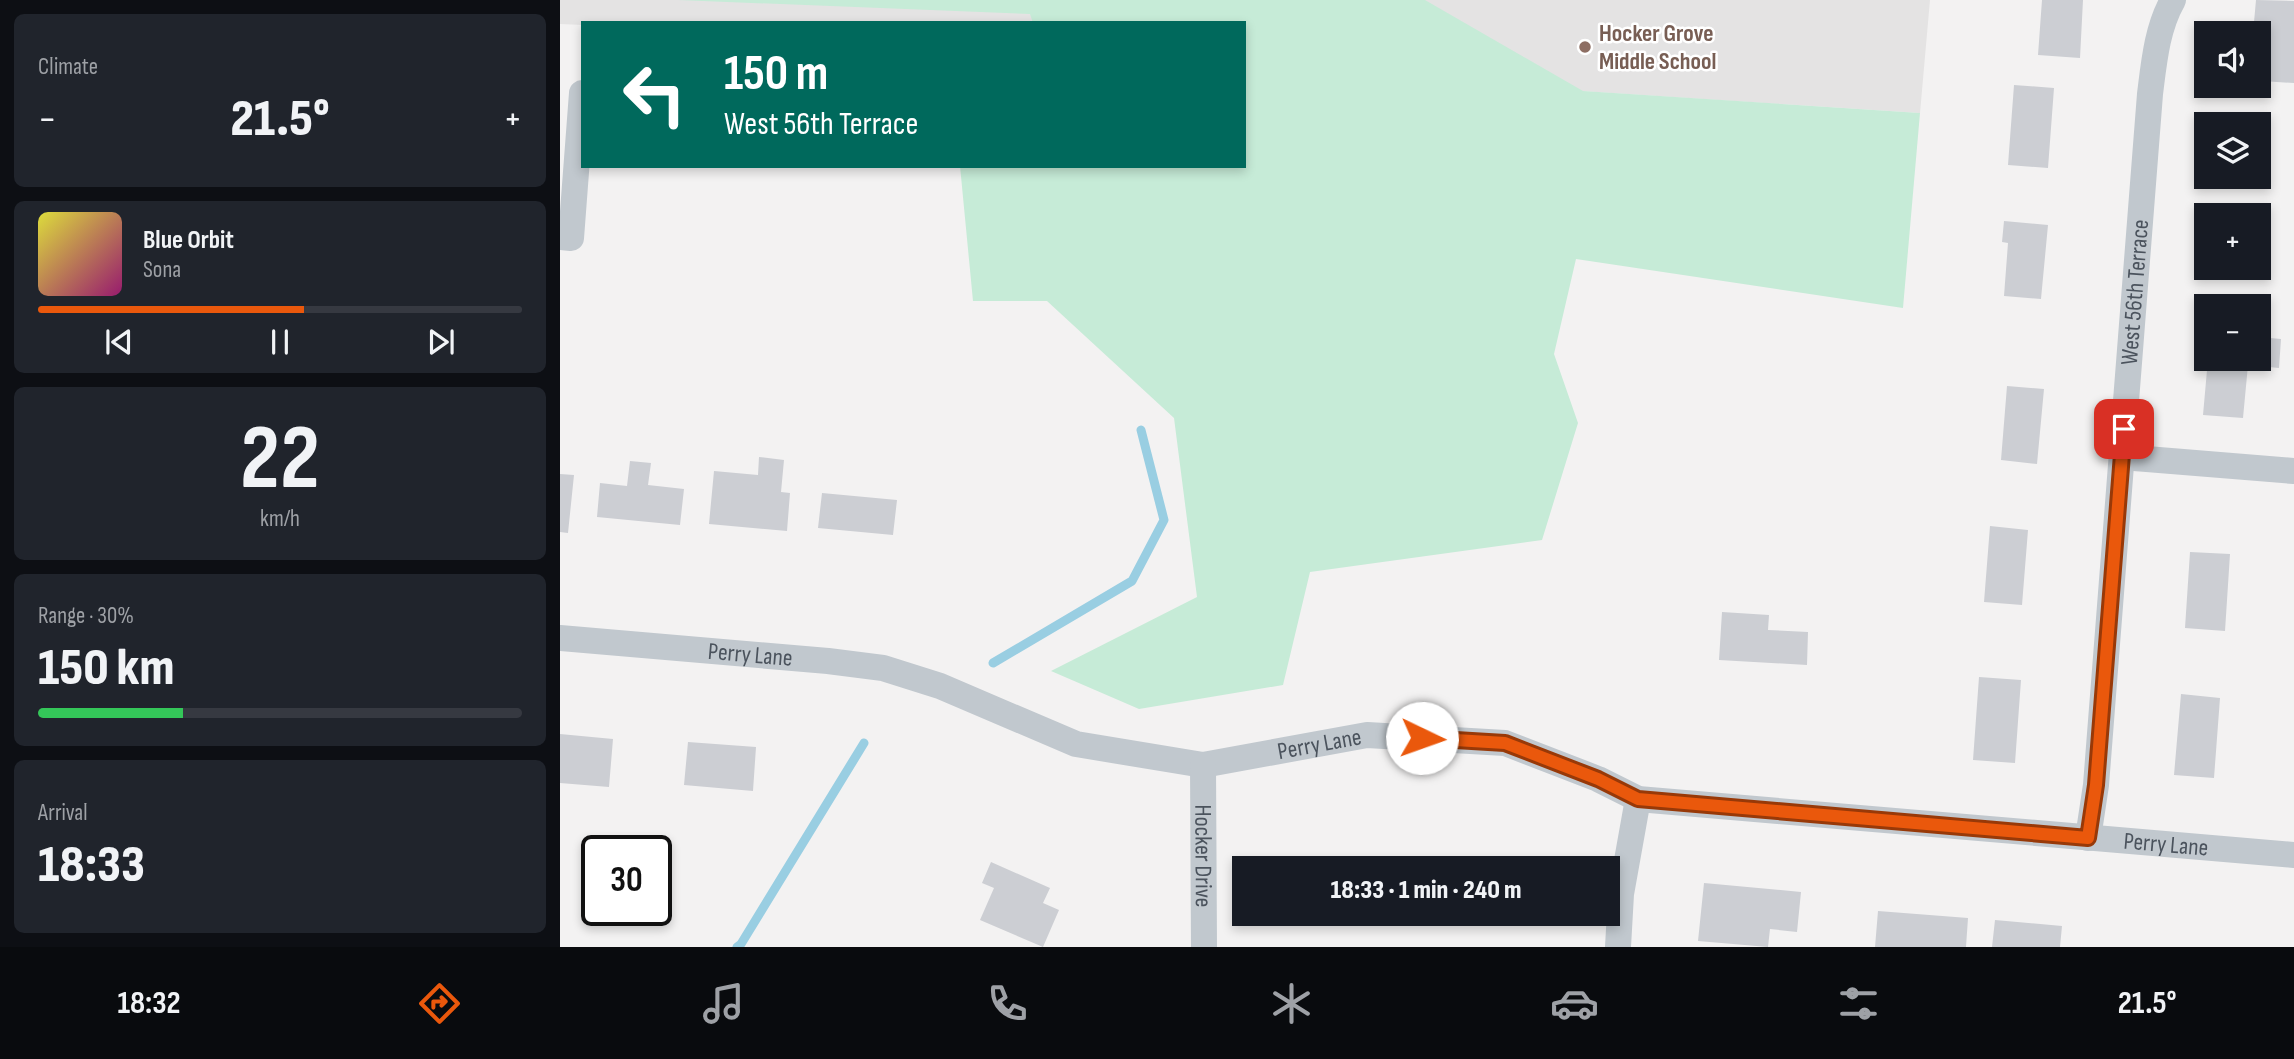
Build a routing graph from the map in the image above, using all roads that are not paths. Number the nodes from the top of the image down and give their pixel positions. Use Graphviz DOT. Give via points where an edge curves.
graph roads {
  1 [pos="2173,0"];
  2 [pos="575,93"];
  3 [pos="560,237"];
  4 [pos="2122,457"];
  5 [pos="2294,471"];
  6 [pos="560,638"];
  7 [pos="1203,765"];
  8 [pos="1638,799"];
  9 [pos="2088,838"];
  10 [pos="2294,855"];
  11 [pos="1204,947"];
  12 [pos="1618,947"];
  1 -- 4 [label="street, West 56th Terrace" via="2156,47 2150,94"];
  2 -- 3 [label="street" via="571,238"];
  4 -- 5 [label="street"];
  4 -- 9 [label="street, West 56th Terrace"];
  6 -- 7 [label="street, Perry Lane" via="883,668 940,686 1076,744"];
  7 -- 8 [label="street, Perry Lane" via="1367,735 1505,743"];
  7 -- 11 [label="street, Hocker Drive"];
  8 -- 9 [label="street, Perry Lane"];
  8 -- 12 [label="street" via="1621,894"];
  9 -- 10 [label="street, Perry Lane"];
}
